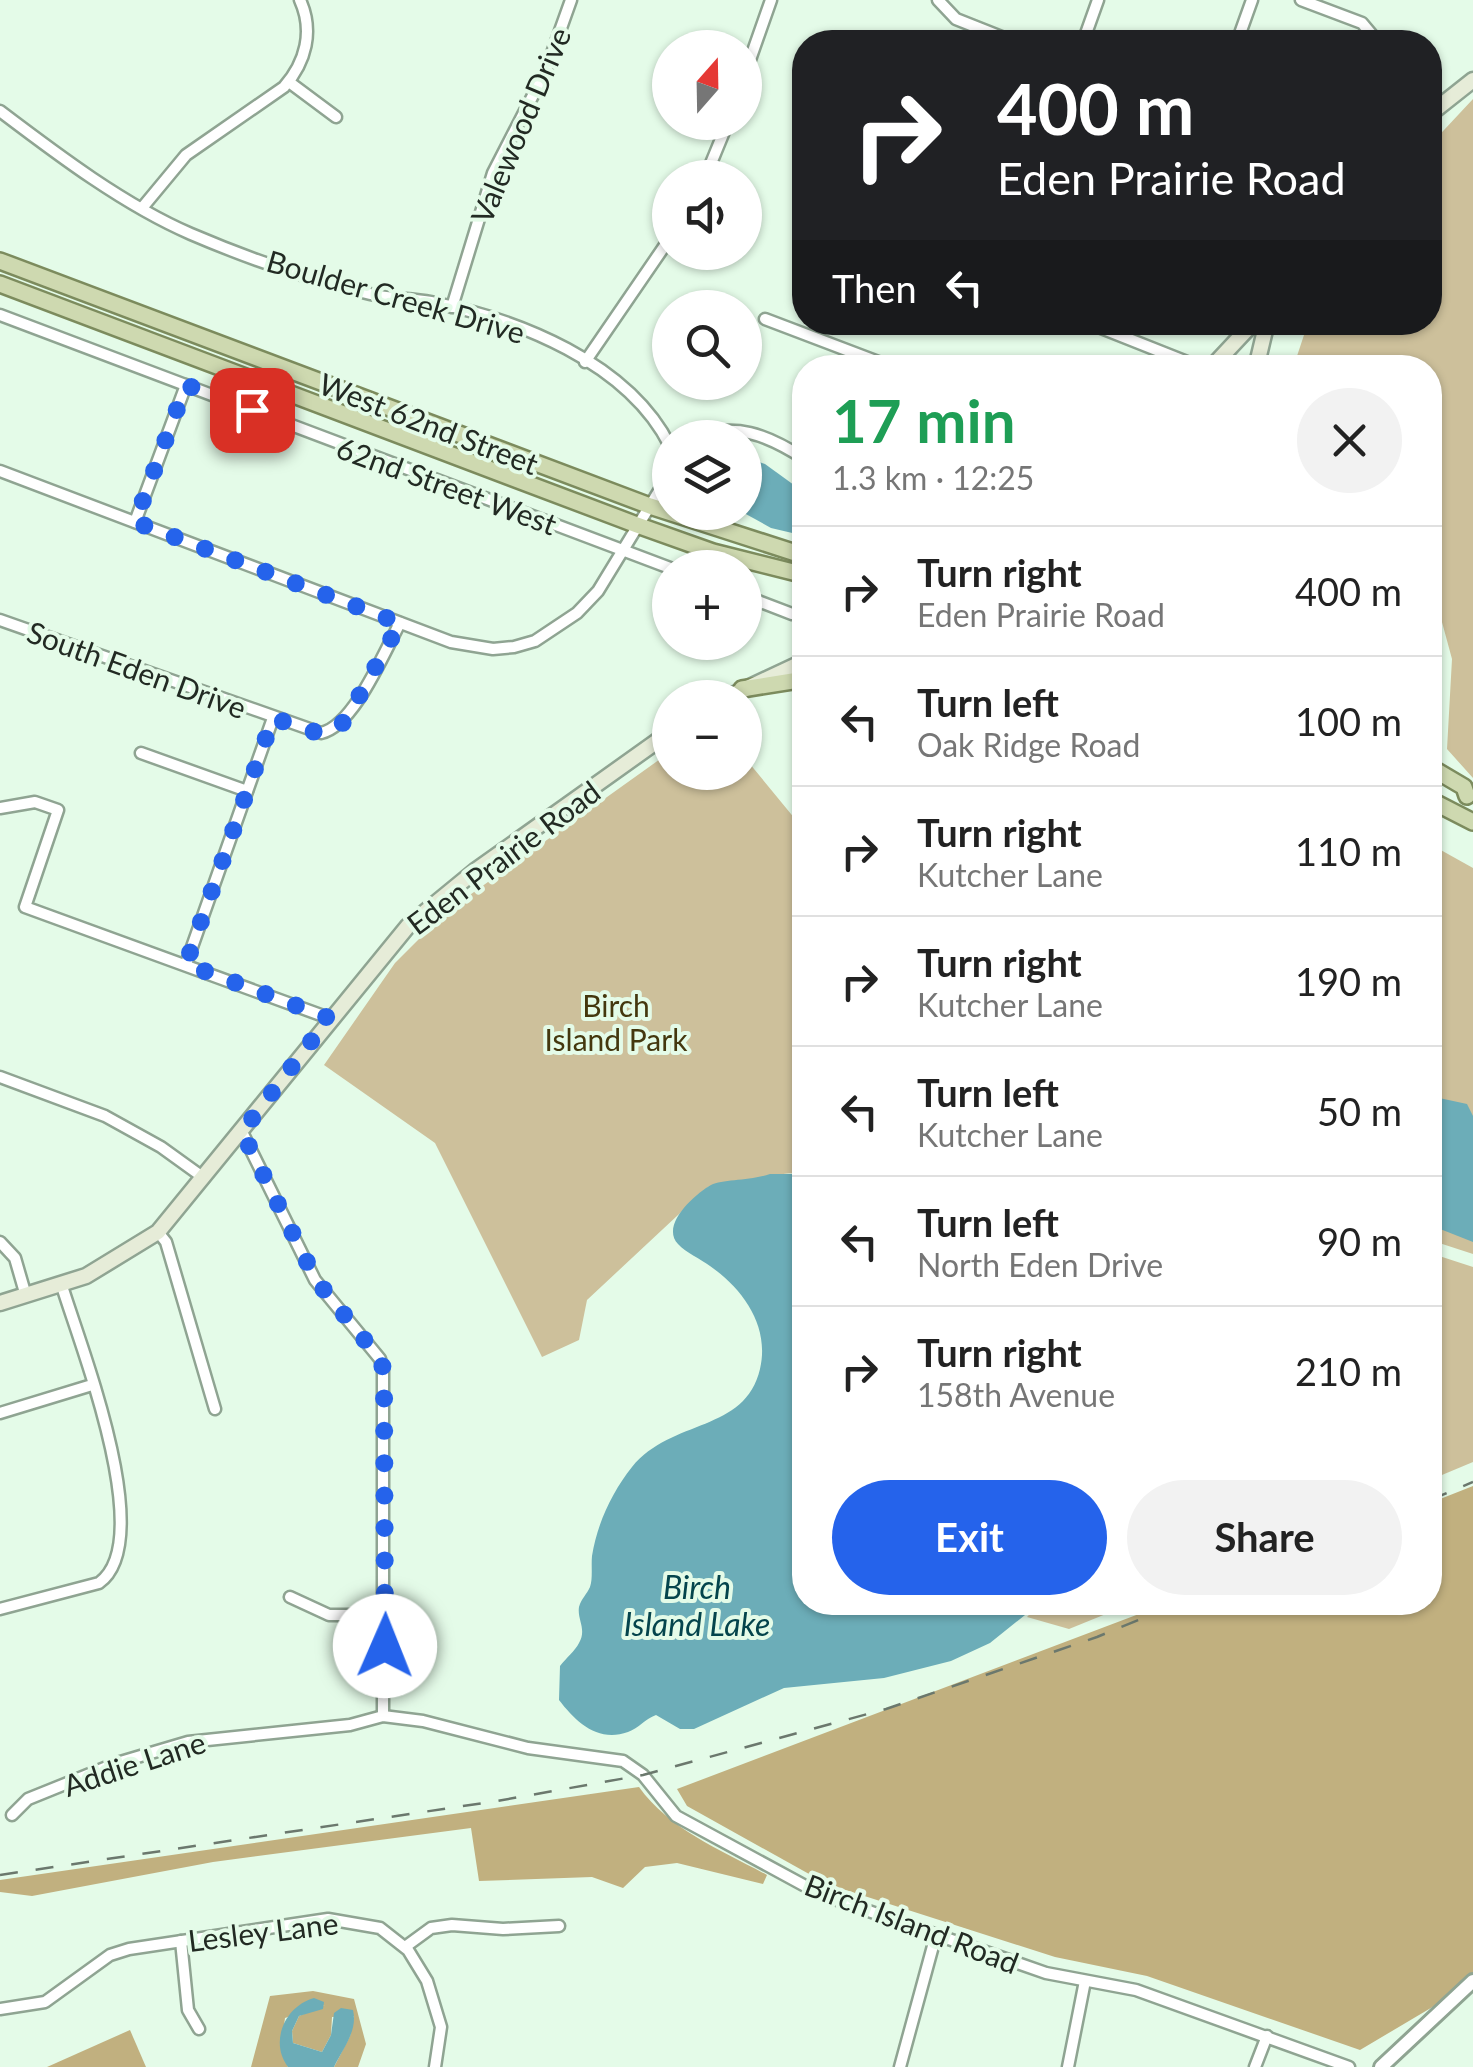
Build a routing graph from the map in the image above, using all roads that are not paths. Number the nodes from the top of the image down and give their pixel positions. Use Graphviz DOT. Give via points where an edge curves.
graph roads {
  1 [pos="300,0"];
  2 [pos="570,0"];
  3 [pos="772,0"];
  4 [pos="938,0"];
  5 [pos="1098,0"];
  6 [pos="1252,0"];
  7 [pos="1300,0"];
  8 [pos="761,30"];
  9 [pos="985,30"];
  10 [pos="1087,30"];
  11 [pos="1242,30"];
  12 [pos="1368,30"];
  13 [pos="1473,80"];
  14 [pos="289,82"];
  15 [pos="1442,105"];
  16 [pos="0,111"];
  17 [pos="336,117"];
  18 [pos="142,208"];
  19 [pos="0,261"];
  20 [pos="652,264"];
  21 [pos="0,284"];
  22 [pos="452,307"];
  23 [pos="0,315"];
  24 [pos="764,319"];
  25 [pos="792,330"];
  26 [pos="806,335"];
  27 [pos="1119,335"];
  28 [pos="1242,335"];
  29 [pos="860,355"];
  30 [pos="1169,355"];
  31 [pos="1224,355"];
  32 [pos="585,362"];
  33 [pos="186,385"];
  34 [pos="652,420"];
  35 [pos="762,433"];
  36 [pos="792,450"];
  37 [pos="0,471"];
  38 [pos="652,503"];
  39 [pos="650,506"];
  40 [pos="135,522"];
  41 [pos="637,525"];
  42 [pos="620,549"];
  43 [pos="792,552"];
  44 [pos="652,561"];
  45 [pos="792,572"];
  46 [pos="762,603"];
  47 [pos="792,614"];
  48 [pos="0,620"];
  49 [pos="400,623"];
  50 [pos="792,666"];
  51 [pos="760,680"];
  52 [pos="792,681"];
  53 [pos="762,685"];
  54 [pos="273,718"];
  55 [pos="652,745"];
  56 [pos="140,753"];
  57 [pos="1442,774"];
  58 [pos="1442,783"];
  59 [pos="248,791"];
  60 [pos="1470,797"];
  61 [pos="1442,806"];
  62 [pos="0,808"];
  63 [pos="1473,822"];
  64 [pos="186,964"];
  65 [pos="329,1018"];
  66 [pos="0,1077"];
  67 [pos="242,1132"];
  68 [pos="204,1178"];
  69 [pos="158,1232"];
  70 [pos="0,1242"];
  71 [pos="62,1286"];
  72 [pos="26,1296"];
  73 [pos="0,1303"];
  74 [pos="92,1386"];
  75 [pos="215,1409"];
  76 [pos="0,1412"];
  77 [pos="290,1598"];
  78 [pos="0,1609"];
  79 [pos="386,1615"];
  80 [pos="383,1716"];
  81 [pos="12,1815"];
  82 [pos="559,1926"];
  83 [pos="936,1935"];
  84 [pos="181,1941"];
  85 [pos="405,1947"];
  86 [pos="1085,1981"];
  87 [pos="1473,1982"];
  88 [pos="0,2009"];
  89 [pos="199,2029"];
  90 [pos="1266,2036"];
  91 [pos="435,2067"];
  92 [pos="900,2067"];
  93 [pos="1068,2067"];
  94 [pos="1255,2067"];
  95 [pos="1349,2067"];
  96 [pos="1381,2067"];
  1 -- 14 [label="street" via="307,42"];
  2 -- 22 [label="street, Valewood Drive" via="546,70 494,173"];
  3 -- 8 [label="street"];
  4 -- 9 [label="street" via="956,18"];
  5 -- 10 [label="street"];
  6 -- 11 [label="street"];
  7 -- 12 [label="street"];
  13 -- 15 [label="main road"];
  14 -- 17 [label="street"];
  14 -- 18 [label="street" via="186,155"];
  16 -- 18 [label="street, Boulder Creek Drive"];
  18 -- 22 [label="street, Boulder Creek Drive" via="190,234 352,290"];
  19 -- 39 [label="main road, West 62nd Street"];
  20 -- 32 [label="street"];
  21 -- 41 [label="main road"];
  22 -- 32 [label="street, Boulder Creek Drive" via="526,330"];
  23 -- 33 [label="street, 62nd Street West"];
  24 -- 25 [label="street"];
  26 -- 29 [label="street"];
  27 -- 30 [label="street"];
  28 -- 31 [label="main road"];
  32 -- 34 [label="street, Boulder Creek Drive" via="638,400"];
  33 -- 40 [label="street"];
  33 -- 42 [label="street, 62nd Street West"];
  35 -- 36 [label="street"];
  37 -- 40 [label="street"];
  38 -- 39 [label="street"];
  39 -- 41 [label="street"];
  39 -- 43 [label="main road, West 62nd Street"];
  40 -- 49 [label="street"];
  41 -- 42 [label="street"];
  41 -- 45 [label="main road"];
  42 -- 44 [label="street, 62nd Street West"];
  42 -- 49 [label="street" via="588,603 535,641 472,648"];
  46 -- 47 [label="street"];
  48 -- 54 [label="street, South Eden Drive"];
  49 -- 54 [label="street, South Eden Drive" via="341,725 321,734"];
  50 -- 51 [label="main road"];
  52 -- 53 [label="main road"];
  54 -- 59 [label="street"];
  55 -- 65 [label="main road, Eden Prairie Road" via="440,897"];
  56 -- 59 [label="street"];
  57 -- 60 [label="main road"];
  58 -- 60 [label="main road"];
  59 -- 64 [label="street"];
  61 -- 63 [label="main road"];
  62 -- 64 [label="street" via="31,802 58,810 25,907"];
  64 -- 65 [label="street"];
  65 -- 67 [label="main road, Eden Prairie Road"];
  66 -- 68 [label="street" via="106,1116"];
  67 -- 68 [label="main road, Eden Prairie Road"];
  67 -- 79 [label="street" via="316,1280 384,1371"];
  68 -- 69 [label="main road, Eden Prairie Road"];
  69 -- 71 [label="main road, Eden Prairie Road"];
  69 -- 75 [label="street"];
  70 -- 72 [label="street" via="15,1258"];
  71 -- 72 [label="main road, Eden Prairie Road"];
  71 -- 74 [label="street"];
  72 -- 73 [label="main road, Eden Prairie Road"];
  74 -- 76 [label="street"];
  74 -- 78 [label="street" via="118,1479 115,1566 88,1588"];
  77 -- 79 [label="street" via="329,1615"];
  79 -- 80 [label="street"];
  80 -- 81 [label="street, Addie Lane" via="152,1752 28,1800"];
  80 -- 83 [label="street, Birch Island Road" via="633,1765 676,1816 820,1894"];
  82 -- 85 [label="street" via="452,1925 431,1928"];
  83 -- 86 [label="street, Birch Island Road"];
  83 -- 92 [label="street"];
  84 -- 85 [label="street, Lesley Lane" via="345,1919 380,1928"];
  84 -- 88 [label="street, Lesley Lane" via="119,1951 44,2002"];
  84 -- 89 [label="street" via="188,2010"];
  85 -- 91 [label="street" via="420,1964 437,2009 441,2045"];
  86 -- 90 [label="street, Birch Island Road" via="1136,1990"];
  86 -- 93 [label="street"];
  87 -- 96 [label="street"];
  90 -- 94 [label="street"];
  90 -- 95 [label="street, Birch Island Road"];
}
